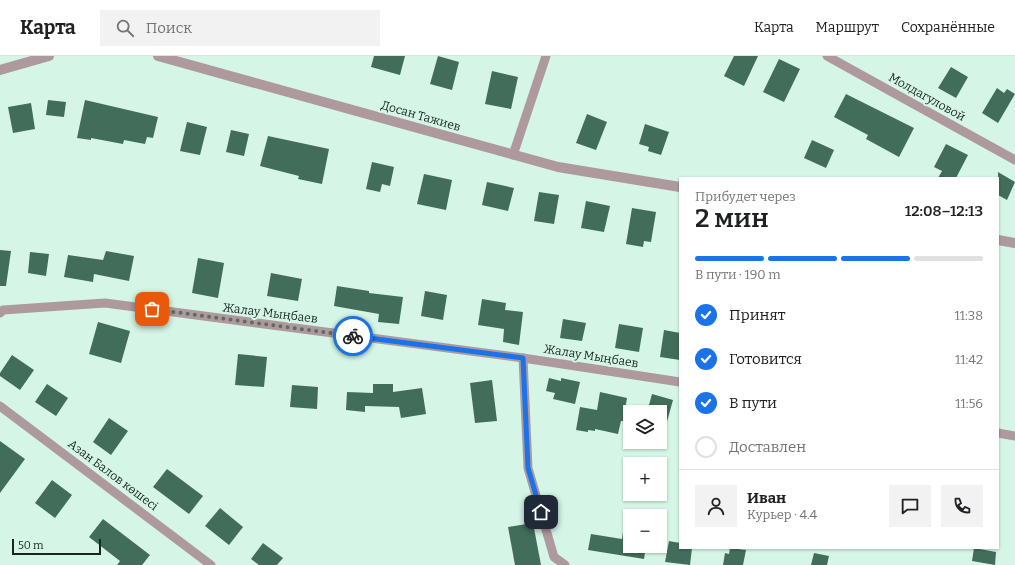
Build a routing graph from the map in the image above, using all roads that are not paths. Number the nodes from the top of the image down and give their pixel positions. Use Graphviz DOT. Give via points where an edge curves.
graph roads {
  1 [pos="49,56"];
  2 [pos="158,56"];
  3 [pos="546,56"];
  4 [pos="827,56"];
  5 [pos="0,70"];
  6 [pos="513,155"];
  7 [pos="1015,160"];
  8 [pos="679,187"];
  9 [pos="999,240"];
  10 [pos="1015,243"];
  11 [pos="0,313"];
  12 [pos="523,358"];
  13 [pos="679,382"];
  14 [pos="0,406"];
  15 [pos="999,433"];
  16 [pos="1015,436"];
  17 [pos="212,565"];
  18 [pos="566,565"];
  1 -- 5 [label="street"];
  2 -- 6 [label="street, Досан Тажиев"];
  3 -- 6 [label="street"];
  4 -- 7 [label="street, Молдагуловой"];
  6 -- 8 [label="street, Досан Тажиев" via="558,167"];
  9 -- 10 [label="street"];
  11 -- 12 [label="street, Жалау Мыңбаев" via="2,310 105,303"];
  12 -- 13 [label="street, Жалау Мыңбаев"];
  12 -- 18 [label="street" via="528,468 554,556"];
  14 -- 17 [label="street, Азан Балов көшесі"];
  15 -- 16 [label="street"];
}
